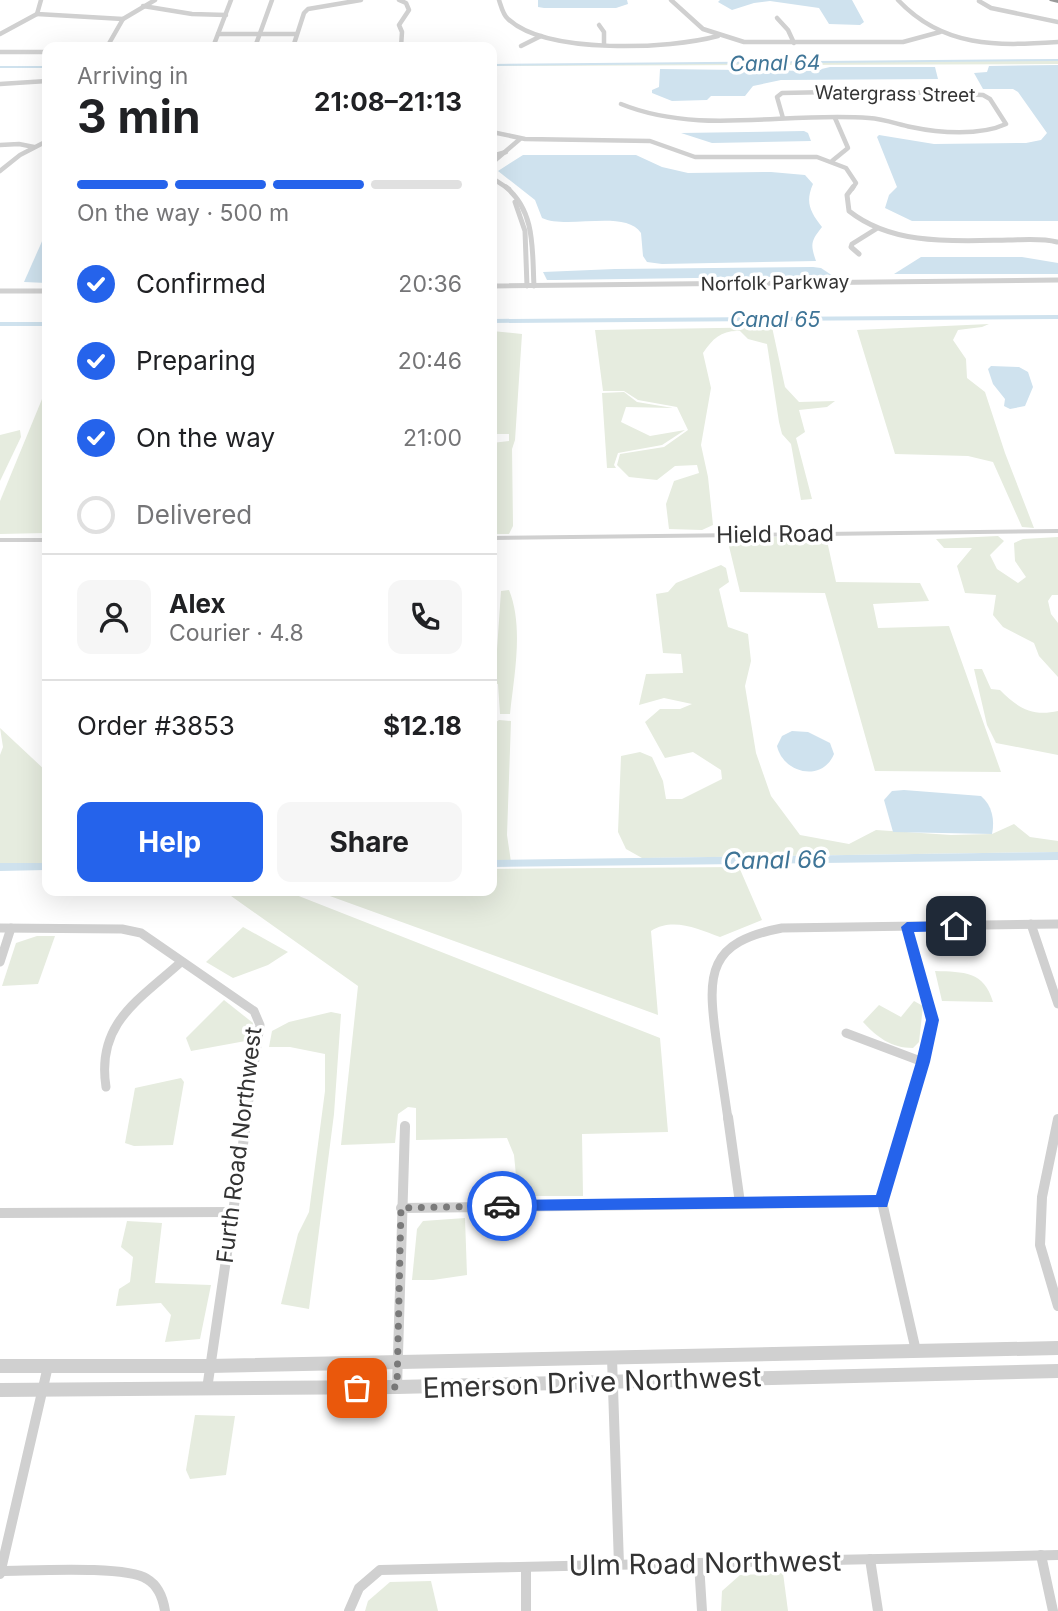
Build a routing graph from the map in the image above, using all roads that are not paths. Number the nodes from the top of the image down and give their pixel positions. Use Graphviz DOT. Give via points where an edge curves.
graph roads {
  1 [pos="41,0"];
  2 [pos="155,0"];
  3 [pos="231,0"];
  4 [pos="269,0"];
  5 [pos="361,0"];
  6 [pos="399,0"];
  7 [pos="499,0"];
  8 [pos="671,0"];
  9 [pos="898,0"];
  10 [pos="1052,0"];
  11 [pos="979,1"];
  12 [pos="1058,1"];
  13 [pos="143,6"];
  14 [pos="37,14"];
  15 [pos="226,15"];
  16 [pos="778,18"];
  17 [pos="123,19"];
  18 [pos="1058,22"];
  19 [pos="599,25"];
  20 [pos="258,32"];
  21 [pos="297,32"];
  22 [pos="940,32"];
  23 [pos="219,33"];
  24 [pos="0,34"];
  25 [pos="541,36"];
  26 [pos="718,36"];
  27 [pos="110,42"];
  28 [pos="215,42"];
  29 [pos="254,42"];
  30 [pos="294,42"];
  31 [pos="401,42"];
  32 [pos="1058,42"];
  33 [pos="793,43"];
  34 [pos="604,45"];
  35 [pos="521,46"];
  36 [pos="0,52"];
  37 [pos="42,52"];
  38 [pos="42,81"];
  39 [pos="0,84"];
  40 [pos="621,104"];
  41 [pos="783,118"];
  42 [pos="835,118"];
  43 [pos="497,133"];
  44 [pos="520,139"];
  45 [pos="42,143"];
  46 [pos="0,145"];
  47 [pos="34,147"];
  48 [pos="497,158"];
  49 [pos="832,161"];
  50 [pos="0,171"];
  51 [pos="497,185"];
  52 [pos="876,229"];
  53 [pos="1057,242"];
  54 [pos="859,254"];
  55 [pos="1058,280"];
  56 [pos="497,286"];
  57 [pos="531,286"];
  58 [pos="0,291"];
  59 [pos="42,291"];
  60 [pos="1058,531"];
  61 [pos="497,538"];
  62 [pos="0,540"];
  63 [pos="42,540"];
  64 [pos="1031,924"];
  65 [pos="1058,924"];
  66 [pos="907,927"];
  67 [pos="5,928"];
  68 [pos="0,962"];
  69 [pos="181,962"];
  70 [pos="1058,1004"];
  71 [pos="846,1033"];
  72 [pos="923,1062"];
  73 [pos="106,1087"];
  74 [pos="1058,1119"];
  75 [pos="405,1126"];
  76 [pos="882,1202"];
  77 [pos="740,1203"];
  78 [pos="401,1208"];
  79 [pos="231,1212"];
  80 [pos="0,1213"];
  81 [pos="1058,1306"];
  82 [pos="1058,1348"];
  83 [pos="916,1351"];
  84 [pos="612,1359"];
  85 [pos="398,1362"];
  86 [pos="0,1366"];
  87 [pos="48,1366"];
  88 [pos="210,1366"];
  89 [pos="1058,1371"];
  90 [pos="612,1381"];
  91 [pos="397,1387"];
  92 [pos="206,1389"];
  93 [pos="0,1390"];
  94 [pos="43,1390"];
  95 [pos="1041,1555"];
  96 [pos="1058,1555"];
  97 [pos="870,1559"];
  98 [pos="699,1563"];
  99 [pos="619,1564"];
  100 [pos="526,1567"];
  101 [pos="0,1572"];
  102 [pos="164,1611"];
  103 [pos="349,1611"];
  104 [pos="526,1611"];
  105 [pos="702,1611"];
  106 [pos="878,1611"];
  107 [pos="1054,1611"];
  1 -- 14 [label="street"];
  2 -- 13 [label="street"];
  3 -- 15 [label="street"];
  4 -- 20 [label="street"];
  5 -- 21 [label="street" via="308,9"];
  6 -- 31 [label="street" via="409,10 399,25"];
  7 -- 25 [label="street" via="500,12 508,22"];
  8 -- 26 [label="street" via="695,26"];
  9 -- 22 [label="street" via="911,17"];
  10 -- 12 [label="highway"];
  11 -- 18 [label="street" via="990,8"];
  13 -- 15 [label="street" via="192,15"];
  13 -- 17 [label="street"];
  14 -- 17 [label="street"];
  14 -- 24 [label="street"];
  15 -- 23 [label="street"];
  16 -- 33 [label="street"];
  17 -- 27 [label="street"];
  19 -- 34 [label="street"];
  20 -- 21 [label="street"];
  20 -- 23 [label="street"];
  20 -- 29 [label="street"];
  21 -- 30 [label="street"];
  22 -- 32 [label="street" via="992,43"];
  22 -- 33 [label="street" via="903,43"];
  23 -- 28 [label="street"];
  25 -- 34 [label="street"];
  25 -- 35 [label="street"];
  26 -- 33 [label="street"];
  26 -- 34 [label="street" via="696,44"];
  36 -- 37 [label="street"];
  38 -- 39 [label="street"];
  40 -- 41 [label="street, Watergrass Street" via="639,112 682,118"];
  41 -- 42 [label="street, Watergrass Street"];
  41 -- 42 [label="street, Watergrass Street" via="777,97 782,93 919,92 983,95 1006,124 994,129 933,130 869,118"];
  42 -- 49 [label="street" via="848,149"];
  43 -- 44 [label="street"];
  44 -- 48 [label="street"];
  44 -- 49 [label="street" via="640,140 695,157 804,156"];
  45 -- 47 [label="street"];
  46 -- 47 [label="street"];
  47 -- 50 [label="street"];
  49 -- 52 [label="street" via="855,177 847,195 849,211"];
  51 -- 57 [label="street" via="513,199 523,218"];
  52 -- 53 [label="street" via="912,238"];
  52 -- 54 [label="street" via="852,244"];
  55 -- 57 [label="street, Norfolk Parkway"];
  56 -- 57 [label="street, Norfolk Parkway"];
  58 -- 59 [label="street"];
  60 -- 61 [label="street, Hield Road"];
  62 -- 63 [label="street"];
  64 -- 65 [label="street"];
  64 -- 66 [label="street"];
  64 -- 70 [label="street"];
  66 -- 72 [label="street" via="933,1020"];
  66 -- 77 [label="street" via="769,930 734,945 719,962 710,993"];
  67 -- 68 [label="street"];
  67 -- 69 [label="street, Furth Road Northwest" via="122,929 141,933"];
  69 -- 73 [label="street" via="109,1032 101,1070"];
  69 -- 79 [label="street, Furth Road Northwest" via="254,1011 260,1025"];
  71 -- 72 [label="street"];
  72 -- 76 [label="street"];
  74 -- 81 [label="street" via="1042,1197 1040,1245"];
  75 -- 78 [label="street"];
  76 -- 77 [label="street"];
  76 -- 83 [label="street"];
  77 -- 78 [label="street"];
  78 -- 85 [label="street"];
  79 -- 80 [label="street"];
  79 -- 88 [label="street, Furth Road Northwest"];
  82 -- 83 [label="street, Emerson Drive Northwest"];
  83 -- 84 [label="street, Emerson Drive Northwest"];
  84 -- 85 [label="street, Emerson Drive Northwest"];
  84 -- 90 [label="street"];
  85 -- 88 [label="street, Emerson Drive Northwest"];
  85 -- 91 [label="street"];
  86 -- 87 [label="street, Emerson Drive Northwest"];
  87 -- 88 [label="street, Emerson Drive Northwest"];
  87 -- 94 [label="street"];
  88 -- 92 [label="street, Furth Road Northwest"];
  89 -- 90 [label="street, Emerson Drive Northwest"];
  90 -- 91 [label="street, Emerson Drive Northwest"];
  90 -- 99 [label="street"];
  91 -- 92 [label="street, Emerson Drive Northwest"];
  92 -- 94 [label="street, Emerson Drive Northwest"];
  93 -- 94 [label="street, Emerson Drive Northwest"];
  94 -- 101 [label="street"];
  95 -- 96 [label="street, Ulm Road Northwest"];
  95 -- 97 [label="street, Ulm Road Northwest"];
  95 -- 107 [label="street"];
  97 -- 98 [label="street, Ulm Road Northwest"];
  97 -- 106 [label="street"];
  98 -- 99 [label="street, Ulm Road Northwest"];
  98 -- 105 [label="street"];
  99 -- 100 [label="street, Ulm Road Northwest"];
  100 -- 103 [label="street, Ulm Road Northwest" via="380,1570 359,1588"];
  100 -- 104 [label="street"];
  101 -- 102 [label="street" via="132,1572 149,1577 164,1595"];
}
